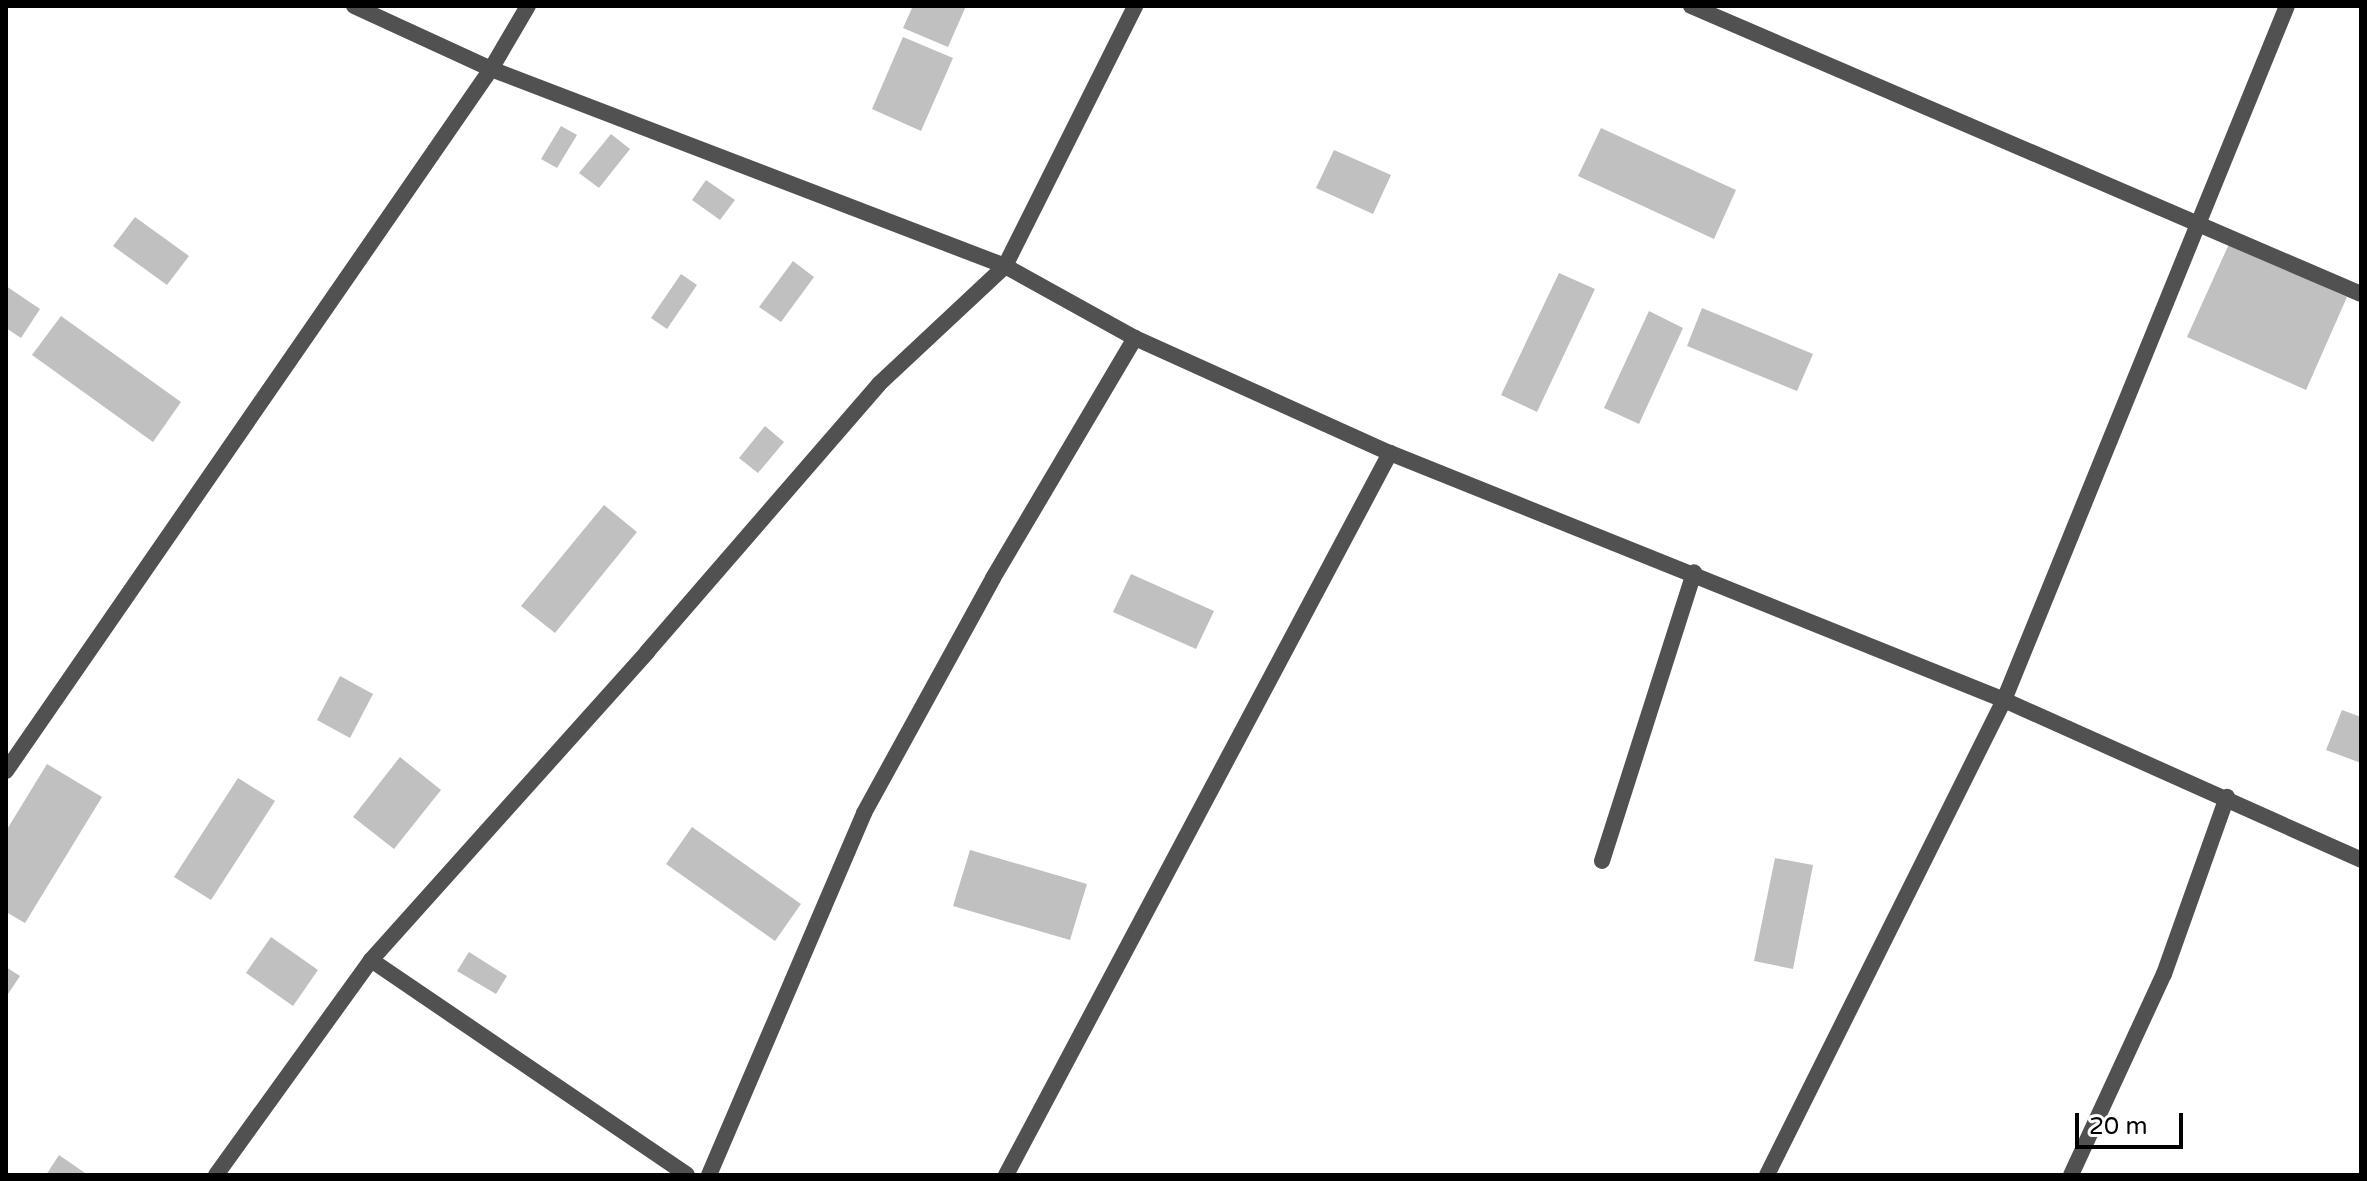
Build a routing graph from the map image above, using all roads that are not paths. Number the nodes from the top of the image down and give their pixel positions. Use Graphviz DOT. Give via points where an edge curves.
graph roads {
  1 [pos="354,6"];
  2 [pos="528,6"];
  3 [pos="1135,6"];
  4 [pos="1691,6"];
  5 [pos="2287,6"];
  6 [pos="491,69"];
  7 [pos="2197,221"];
  8 [pos="1005,266"];
  9 [pos="2361,294"];
  10 [pos="1135,338"];
  11 [pos="1390,453"];
  12 [pos="1694,572"];
  13 [pos="2004,700"];
  14 [pos="6,771"];
  15 [pos="2227,797"];
  16 [pos="2361,860"];
  17 [pos="1602,861"];
  18 [pos="371,960"];
  19 [pos="216,1175"];
  20 [pos="687,1175"];
  21 [pos="709,1175"];
  22 [pos="1006,1175"];
  23 [pos="1767,1175"];
  24 [pos="2071,1175"];
  1 -- 6 [label="street"];
  2 -- 6 [label="street"];
  3 -- 8 [label="street"];
  4 -- 7 [label="street"];
  5 -- 7 [label="street"];
  6 -- 8 [label="street"];
  6 -- 14 [label="street"];
  7 -- 9 [label="street"];
  7 -- 13 [label="street"];
  8 -- 10 [label="street"];
  8 -- 18 [label="street" via="879,384"];
  10 -- 11 [label="street"];
  10 -- 21 [label="street" via="993,578 864,813"];
  11 -- 12 [label="street"];
  11 -- 22 [label="street"];
  12 -- 13 [label="street"];
  12 -- 17 [label="street"];
  13 -- 15 [label="street"];
  13 -- 23 [label="street"];
  15 -- 16 [label="street"];
  15 -- 24 [label="street" via="2164,974"];
  18 -- 19 [label="street"];
  18 -- 20 [label="street"];
}
